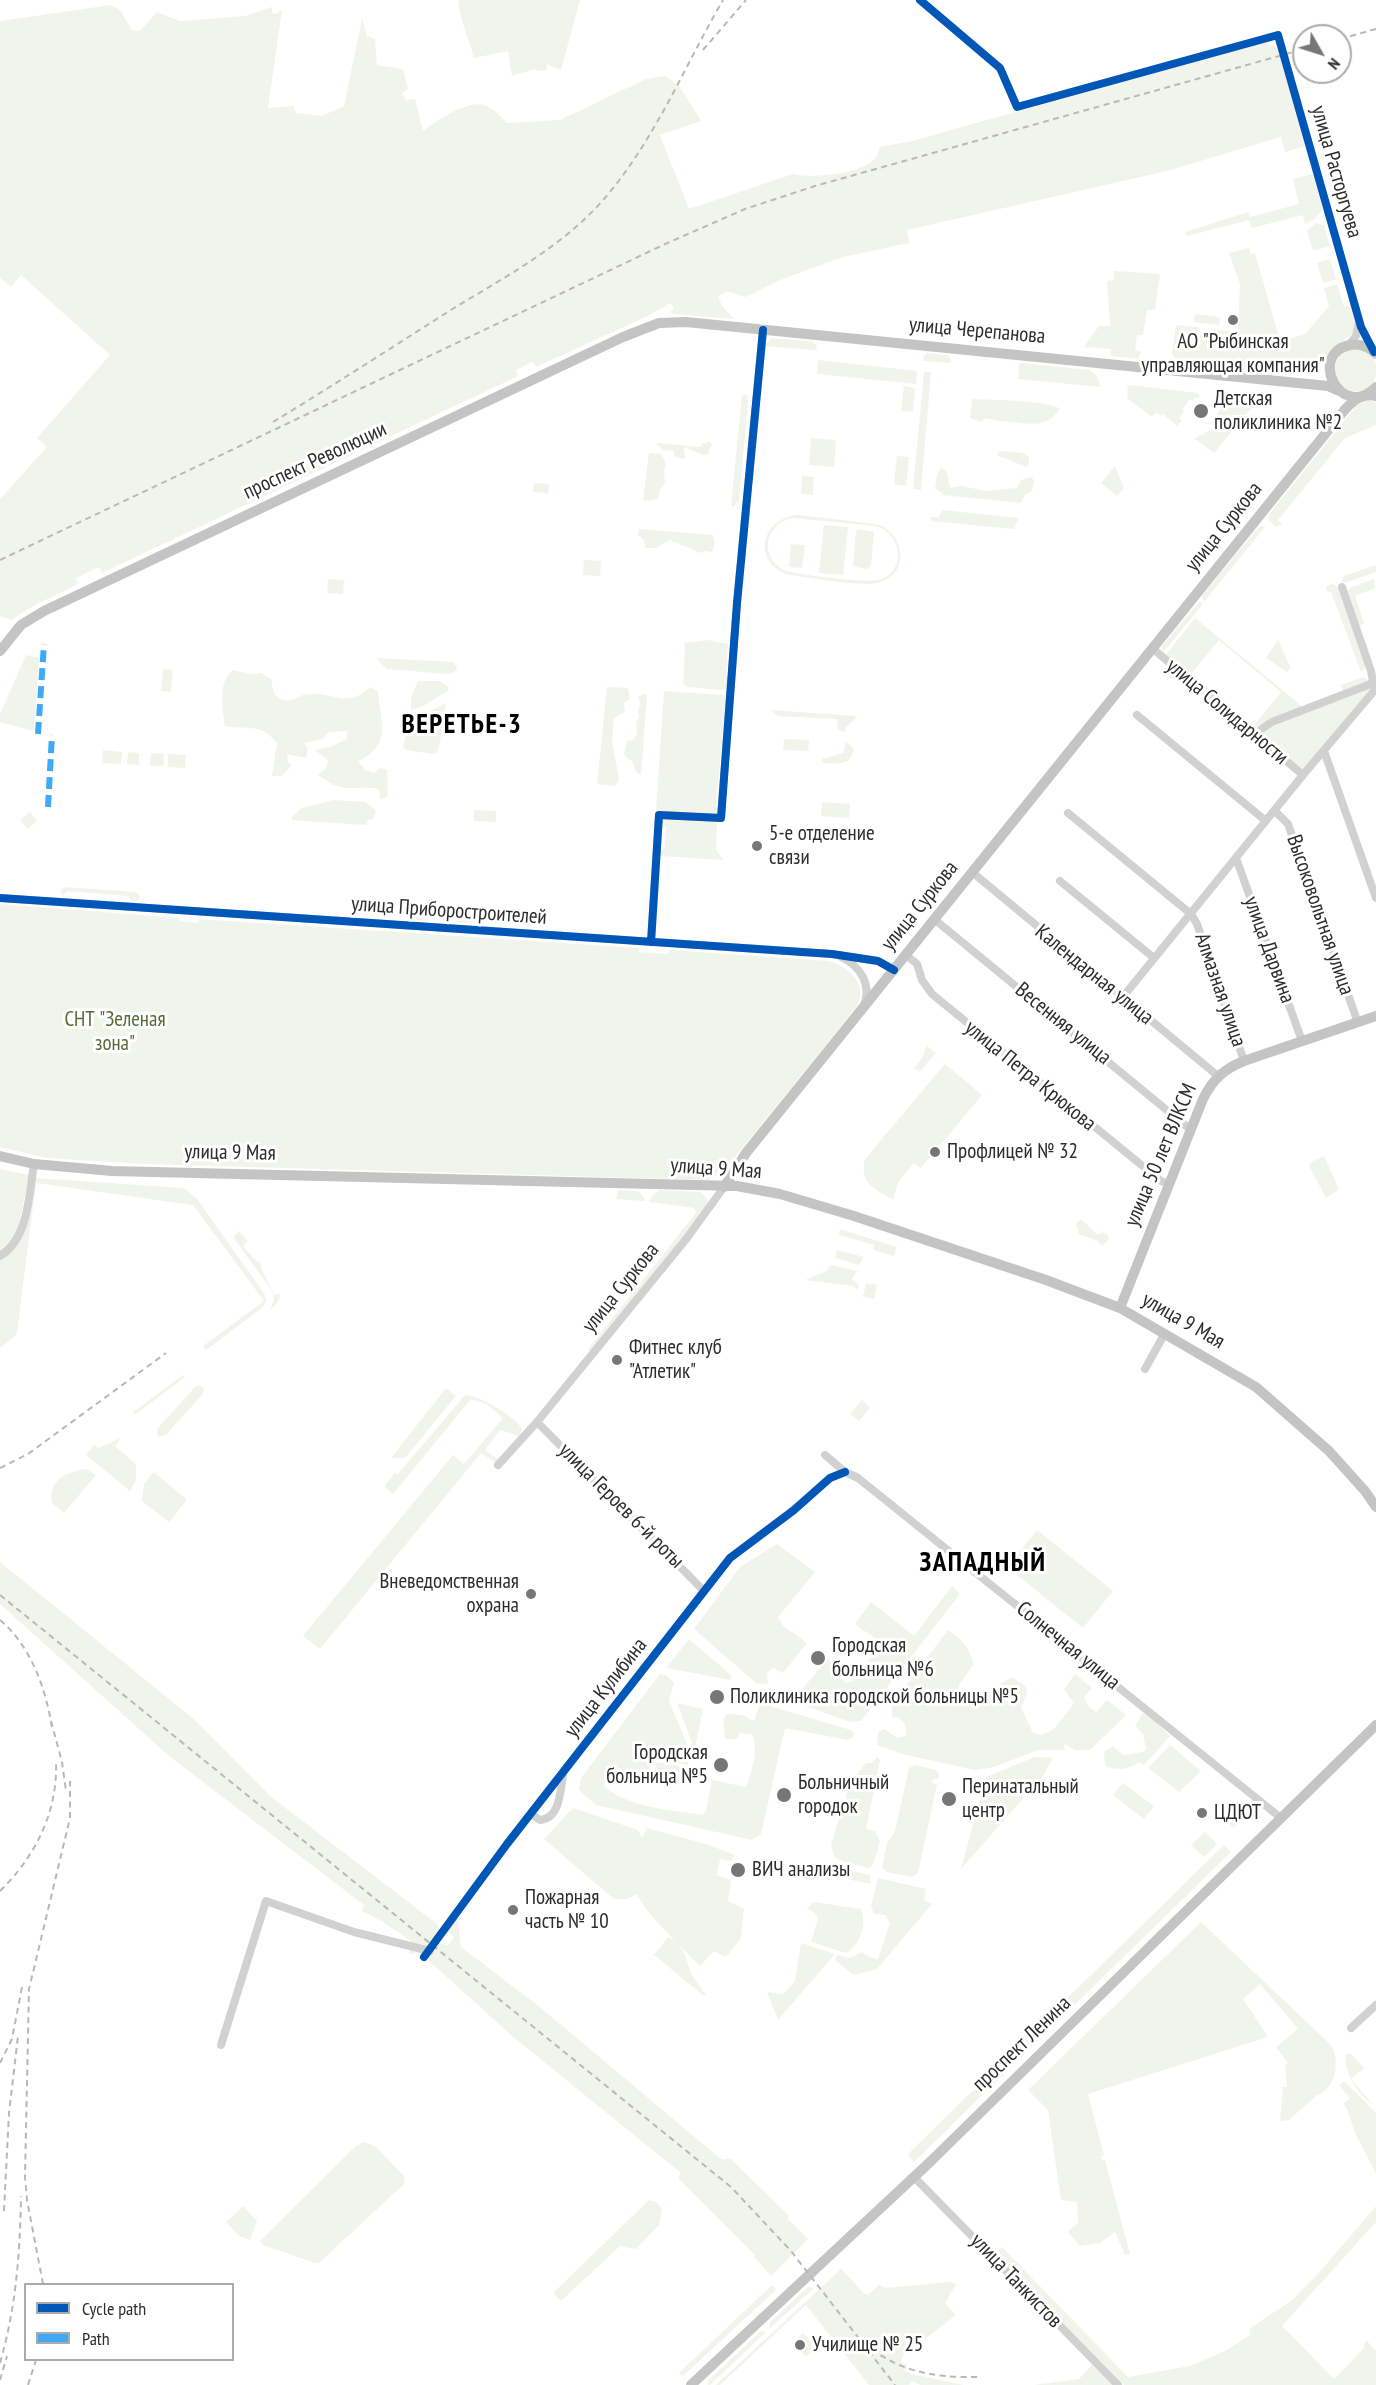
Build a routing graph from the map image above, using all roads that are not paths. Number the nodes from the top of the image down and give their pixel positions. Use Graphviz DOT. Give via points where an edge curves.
graph roads {
  1 [pos="920,0"];
  2 [pos="1359,319"];
  3 [pos="659,323"];
  4 [pos="763,330"];
  5 [pos="1348,346"];
  6 [pos="1375,353"];
  7 [pos="1330,365"];
  8 [pos="1292,382"];
  9 [pos="1376,387"];
  10 [pos="1340,391"];
  11 [pos="1362,395"];
  12 [pos="1376,396"];
  13 [pos="1330,428"];
  14 [pos="1342,587"];
  15 [pos="1152,648"];
  16 [pos="0,651"];
  17 [pos="1375,688"];
  18 [pos="1137,715"];
  19 [pos="1254,734"];
  20 [pos="1324,751"];
  21 [pos="1303,775"];
  22 [pos="1275,811"];
  23 [pos="1068,813"];
  24 [pos="1266,821"];
  25 [pos="1236,858"];
  26 [pos="972,872"];
  27 [pos="1060,881"];
  28 [pos="0,898"];
  29 [pos="1376,898"];
  30 [pos="1191,914"];
  31 [pos="934,919"];
  32 [pos="651,942"];
  33 [pos="832,954"];
  34 [pos="906,955"];
  35 [pos="1154,958"];
  36 [pos="894,970"];
  37 [pos="1122,998"];
  38 [pos="862,1009"];
  39 [pos="1376,1016"];
  40 [pos="1358,1023"];
  41 [pos="1302,1041"];
  42 [pos="1244,1061"];
  43 [pos="1218,1076"];
  44 [pos="1191,1130"];
  45 [pos="0,1156"];
  46 [pos="34,1164"];
  47 [pos="1169,1184"];
  48 [pos="724,1186"];
  49 [pos="0,1256"];
  50 [pos="1120,1308"];
  51 [pos="1165,1333"];
  52 [pos="1145,1370"];
  53 [pos="537,1422"];
  54 [pos="825,1455"];
  55 [pos="498,1465"];
  56 [pos="845,1472"];
  57 [pos="1376,1507"];
  58 [pos="704,1591"];
  59 [pos="1376,1725"];
  60 [pos="563,1773"];
  61 [pos="531,1814"];
  62 [pos="1281,1818"];
  63 [pos="1376,2005"];
  64 [pos="1351,2028"];
  65 [pos="221,2045"];
  66 [pos="914,2177"];
  67 [pos="693,2384"];
  68 [pos="1119,2385"];
  1 -- 2 [label="street, улица Расторгуева" via="1000,68 1017,107 1278,35"];
  2 -- 5 [label="street" via="1356,336"];
  2 -- 6 [label="street, улица Расторгуева"];
  3 -- 4 [label="main road, улица Черепанова"];
  3 -- 16 [label="main road, проспект Революции" via="622,337 44,611 21,625"];
  4 -- 8 [label="main road, улица Черепанова"];
  4 -- 32 [label="street" via="721,818 659,815"];
  5 -- 6 [label="main road" via="1363,345"];
  5 -- 7 [label="main road, улица Черепанова" via="1336,353"];
  7 -- 8 [label="main road, улица Черепанова" via="1320,378"];
  7 -- 10 [label="main road" via="1331,379"];
  8 -- 10 [label="main road, улица Черепанова"];
  9 -- 11 [label="main road, улица Суркова"];
  10 -- 11 [label="main road, улица Черепанова" via="1350,396"];
  10 -- 13 [label="main road, улица Суркова" via="1344,398 1342,407"];
  11 -- 12 [label="main road"];
  11 -- 13 [label="main road, улица Суркова"];
  13 -- 15 [label="main road, улица Суркова"];
  14 -- 17 [label="street"];
  15 -- 19 [label="street, улица Солидарности"];
  15 -- 26 [label="main road, улица Суркова"];
  17 -- 19 [label="street" via="1272,722"];
  17 -- 20 [label="street"];
  18 -- 24 [label="street, Высоковольтная улица"];
  19 -- 21 [label="street, улица Солидарности"];
  20 -- 21 [label="street"];
  20 -- 29 [label="street"];
  21 -- 22 [label="street"];
  22 -- 24 [label="street"];
  22 -- 40 [label="street, Высоковольтная улица" via="1287,824"];
  23 -- 30 [label="street, Алмазная улица"];
  24 -- 25 [label="street"];
  25 -- 30 [label="street"];
  25 -- 41 [label="street, улица Дарвина"];
  26 -- 31 [label="main road, улица Суркова"];
  26 -- 37 [label="street, Календарная улица"];
  27 -- 35 [label="street"];
  28 -- 32 [label="street, улица Приборостроителей"];
  30 -- 35 [label="street"];
  30 -- 42 [label="street, Алмазная улица"];
  31 -- 34 [label="main road, улица Суркова"];
  31 -- 44 [label="street, Весенняя улица"];
  32 -- 33 [label="street, улица Приборостроителей"];
  33 -- 36 [label="street, улица Приборостроителей" via="878,961"];
  33 -- 38 [label="street" via="847,960 864,977 867,996"];
  34 -- 36 [label="main road, улица Суркова"];
  34 -- 47 [label="street, улица Петра Крюкова" via="917,964 932,994 1114,1145"];
  35 -- 37 [label="street"];
  36 -- 38 [label="main road, улица Суркова"];
  37 -- 43 [label="street, Календарная улица"];
  38 -- 48 [label="main road, улица Суркова"];
  39 -- 40 [label="main road, улица 50 лет ВЛКСМ"];
  40 -- 41 [label="main road, улица 50 лет ВЛКСМ"];
  41 -- 42 [label="main road, улица 50 лет ВЛКСМ"];
  42 -- 43 [label="main road, улица 50 лет ВЛКСМ"];
  43 -- 44 [label="main road, улица 50 лет ВЛКСМ" via="1208,1089"];
  44 -- 47 [label="main road, улица 50 лет ВЛКСМ"];
  45 -- 46 [label="main road, улица 9 Мая"];
  46 -- 48 [label="main road, улица 9 Мая" via="112,1171"];
  46 -- 49 [label="street" via="19,1234"];
  47 -- 50 [label="main road, улица 50 лет ВЛКСМ"];
  48 -- 50 [label="main road, улица 9 Мая" via="749,1187 832,1209"];
  48 -- 53 [label="street, улица Суркова" via="707,1214"];
  50 -- 51 [label="main road, улица 9 Мая"];
  51 -- 52 [label="street"];
  51 -- 57 [label="main road, улица 9 Мая" via="1264,1394 1329,1451"];
  53 -- 55 [label="street, улица Суркова"];
  53 -- 58 [label="street, улица Героев 6-й роты"];
  54 -- 56 [label="street, Солнечная улица"];
  56 -- 58 [label="street, улица Кулибина" via="830,1478 770,1530 735,1554"];
  56 -- 62 [label="street, Солнечная улица" via="858,1478"];
  58 -- 60 [label="street, улица Кулибина"];
  59 -- 62 [label="main road, проспект Ленина"];
  60 -- 61 [label="street, улица Кулибина"];
  60 -- 61 [label="street" via="554,1811 544,1820"];
  61 -- 65 [label="street, улица Кулибина" via="427,1954 266,1902"];
  62 -- 66 [label="main road, проспект Ленина"];
  63 -- 64 [label="street"];
  66 -- 67 [label="main road, проспект Ленина"];
  66 -- 68 [label="street, улица Танкистов"];
}
